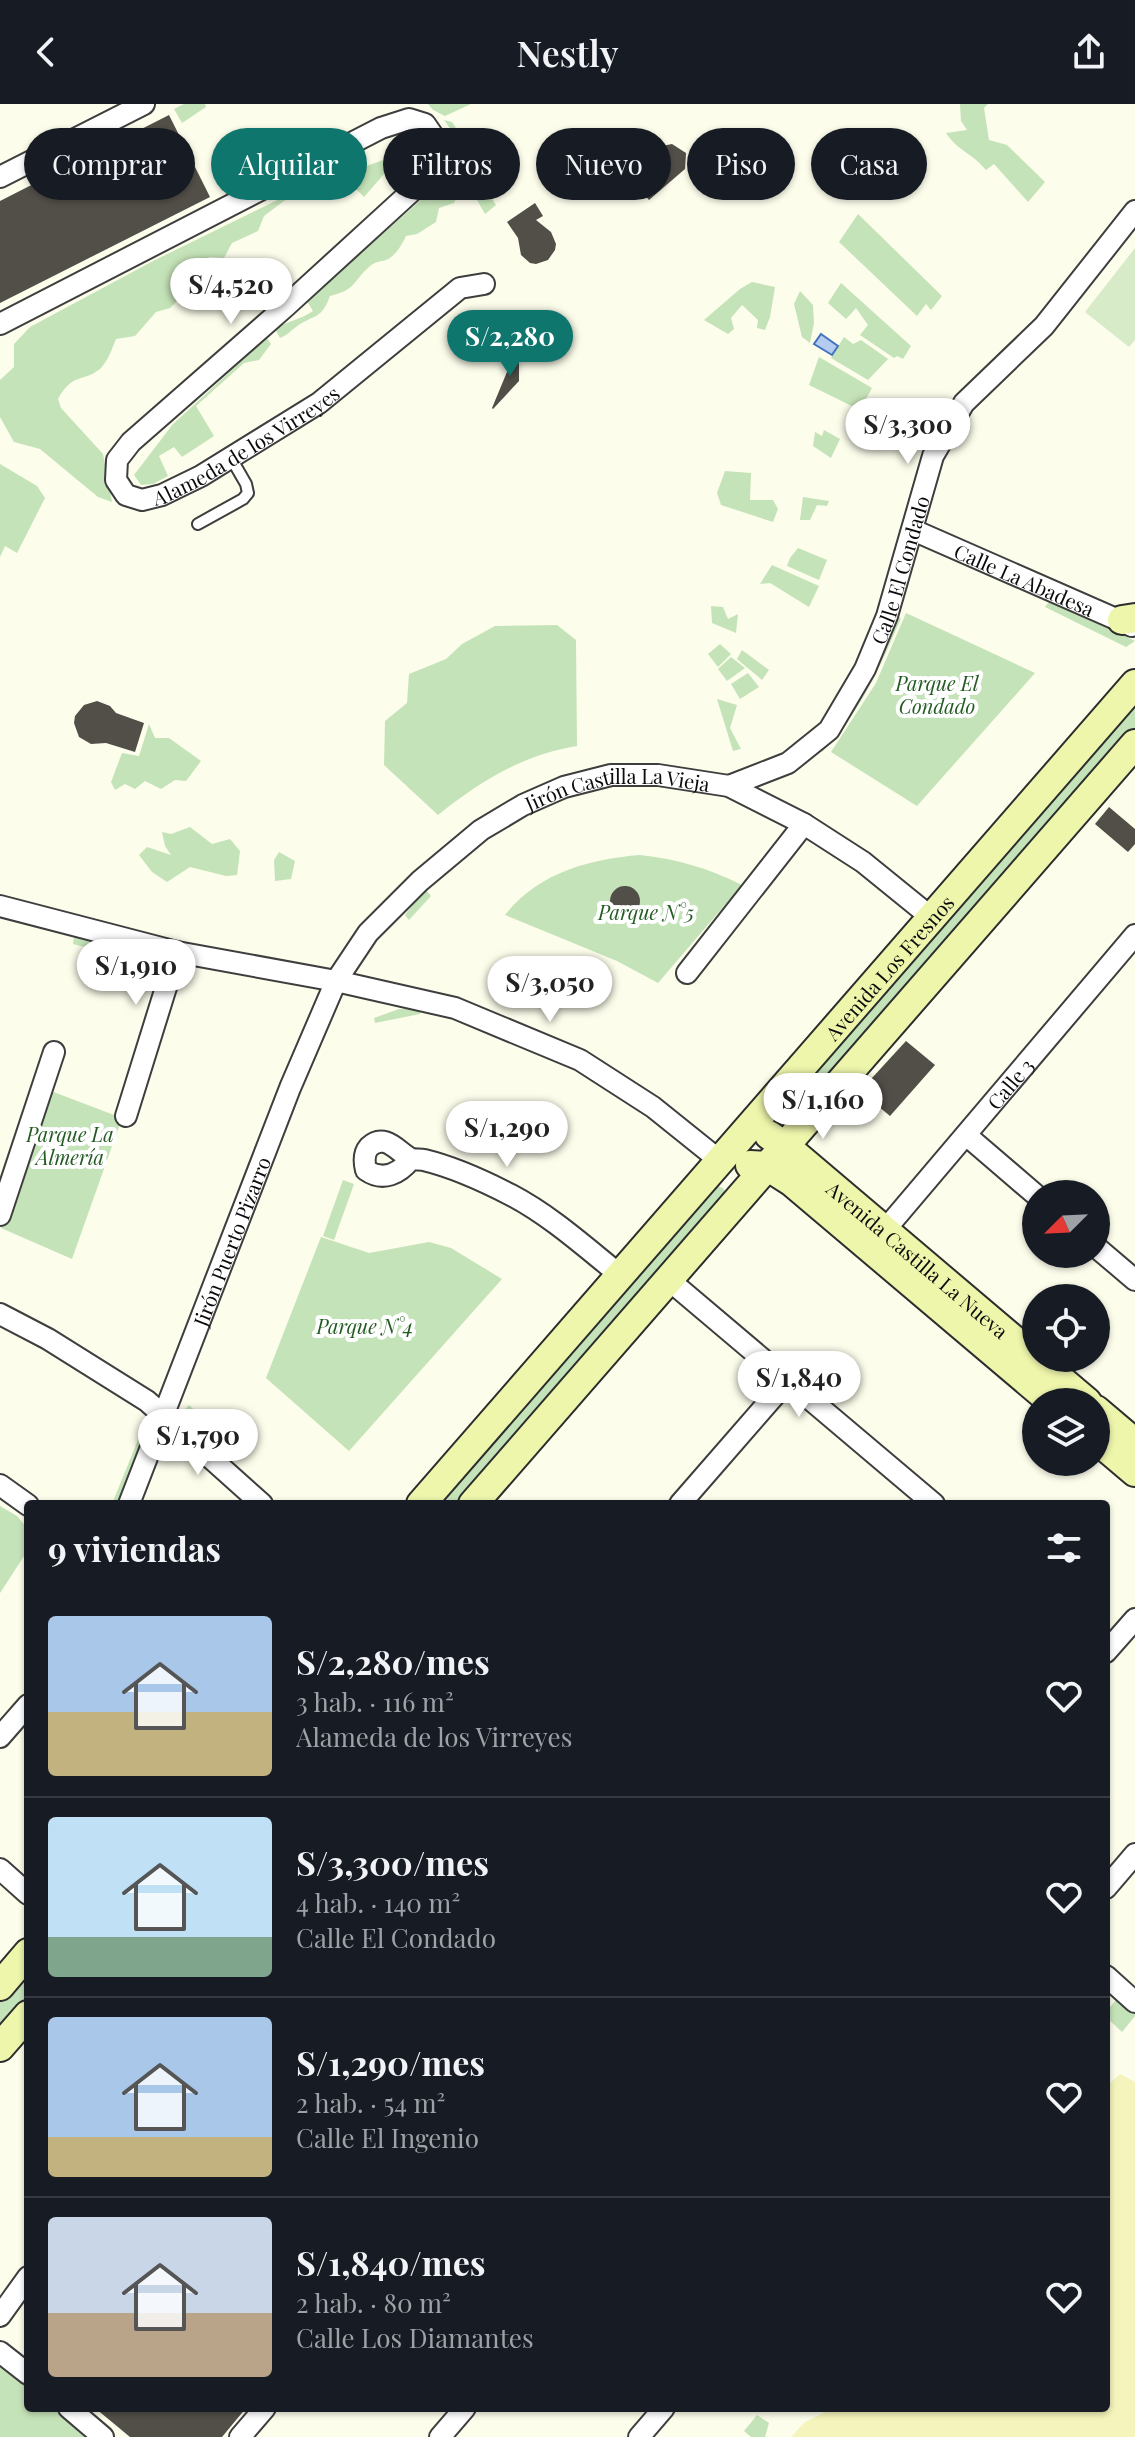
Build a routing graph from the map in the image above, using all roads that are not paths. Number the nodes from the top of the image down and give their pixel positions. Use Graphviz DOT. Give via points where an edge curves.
graph roads {
  1 [pos="144,104"];
  2 [pos="0,177"];
  3 [pos="1135,211"];
  4 [pos="484,284"];
  5 [pos="9,319"];
  6 [pos="0,339"];
  7 [pos="231,458"];
  8 [pos="198,524"];
  9 [pos="913,530"];
  10 [pos="1131,622"];
  11 [pos="1135,684"];
  12 [pos="1135,744"];
  13 [pos="729,786"];
  14 [pos="804,824"];
  15 [pos="0,906"];
  16 [pos="932,918"];
  17 [pos="1135,935"];
  18 [pos="177,952"];
  19 [pos="687,973"];
  20 [pos="336,981"];
  21 [pos="54,1052"];
  22 [pos="126,1116"];
  23 [pos="742,1135"];
  24 [pos="966,1135"];
  25 [pos="776,1156"];
  26 [pos="411,1159"];
  27 [pos="719,1160"];
  28 [pos="1022,1183"];
  29 [pos="0,1215"];
  30 [pos="884,1231"];
  31 [pos="1110,1259"];
  32 [pos="620,1275"];
  33 [pos="669,1280"];
  34 [pos="1135,1280"];
  35 [pos="0,1314"];
  36 [pos="788,1380"];
  37 [pos="1035,1388"];
  38 [pos="1070,1388"];
  39 [pos="163,1417"];
  40 [pos="1110,1422"];
  41 [pos="1135,1443"];
  42 [pos="1110,1451"];
  43 [pos="1135,1472"];
  44 [pos="0,1485"];
  45 [pos="131,1500"];
  46 [pos="257,1500"];
  47 [pos="424,1500"];
  48 [pos="476,1500"];
  49 [pos="683,1500"];
  50 [pos="929,1500"];
  51 [pos="24,1502"];
  52 [pos="1135,1619"];
  53 [pos="1110,1647"];
  54 [pos="24,1710"];
  55 [pos="0,1737"];
  56 [pos="1135,1854"];
  57 [pos="0,1869"];
  58 [pos="1110,1883"];
  59 [pos="24,1890"];
  60 [pos="24,1958"];
  61 [pos="1110,1980"];
  62 [pos="0,1986"];
  63 [pos="1135,2002"];
  64 [pos="24,2020"];
  65 [pos="0,2047"];
  66 [pos="24,2283"];
  67 [pos="0,2316"];
  68 [pos="0,2352"];
  69 [pos="24,2371"];
  70 [pos="74,2412"];
  71 [pos="262,2412"];
  72 [pos="462,2412"];
  73 [pos="661,2412"];
  74 [pos="103,2437"];
  75 [pos="240,2437"];
  76 [pos="440,2437"];
  77 [pos="639,2437"];
  1 -- 2 [label="street"];
  3 -- 9 [label="street, Calle El Condado" via="1044,326 964,403 933,456"];
  4 -- 7 [label="street, Alameda de los Virreyes" via="460,288 319,403"];
  5 -- 6 [label="street, Alameda de los Virreyes"];
  5 -- 7 [label="street, Alameda de los Virreyes" via="381,128 409,119 425,124 436,140 436,159 424,180 131,442 117,460 116,480 126,495 142,500 162,495"];
  7 -- 8 [label="lane" via="248,493"];
  9 -- 10 [label="street, Calle La Abadesa"];
  9 -- 13 [label="street, Calle El Condado" via="865,669 829,730 788,763"];
  11 -- 16 [label="main road, Avenida Los Fresnos"];
  12 -- 25 [label="main road, Avenida Los Fresnos"];
  13 -- 14 [label="street, Jirón Castilla La Vieja"];
  13 -- 20 [label="street, Jirón Castilla La Vieja" via="658,775 611,775 523,805 481,830 420,881 368,933"];
  14 -- 16 [label="street, Jirón Castilla La Vieja" via="863,862"];
  14 -- 19 [label="street"];
  15 -- 18 [label="street"];
  16 -- 23 [label="main road, Avenida Los Fresnos"];
  17 -- 24 [label="street, Calle 3"];
  18 -- 20 [label="street"];
  18 -- 22 [label="street"];
  20 -- 27 [label="street" via="455,1008 580,1060 653,1107"];
  20 -- 39 [label="street, Jirón Puerto Pizarro"];
  21 -- 29 [label="street"];
  23 -- 25 [label="main road, Avenida Castilla La Nueva" via="762,1133"];
  23 -- 27 [label="main road, Avenida Los Fresnos"];
  24 -- 28 [label="street"];
  24 -- 30 [label="street, Calle 3"];
  25 -- 27 [label="main road" via="734,1167"];
  25 -- 30 [label="main road, Avenida Castilla La Nueva"];
  25 -- 33 [label="main road, Avenida Los Fresnos"];
  25 -- 37 [label="main road, Avenida Castilla La Nueva" via="792,1182"];
  26 -- 32 [label="street" via="511,1195"];
  27 -- 32 [label="main road, Avenida Los Fresnos"];
  30 -- 38 [label="main road, Avenida Castilla La Nueva"];
  31 -- 34 [label="street"];
  32 -- 47 [label="main road, Avenida Los Fresnos"];
  33 -- 36 [label="street"];
  33 -- 48 [label="main road, Avenida Los Fresnos"];
  35 -- 39 [label="street" via="147,1401"];
  36 -- 49 [label="street"];
  36 -- 50 [label="street"];
  39 -- 45 [label="street, Jirón Puerto Pizarro"];
  39 -- 46 [label="street"];
  40 -- 41 [label="main road"];
  42 -- 43 [label="main road"];
  44 -- 51 [label="street"];
  52 -- 53 [label="street"];
  54 -- 55 [label="street"];
  56 -- 58 [label="street"];
  57 -- 59 [label="street"];
  60 -- 62 [label="main road"];
  61 -- 63 [label="street"];
  64 -- 65 [label="main road"];
  66 -- 67 [label="street"];
  68 -- 69 [label="street"];
  70 -- 74 [label="street"];
  71 -- 75 [label="street"];
  72 -- 76 [label="street"];
  73 -- 77 [label="street"];
}
